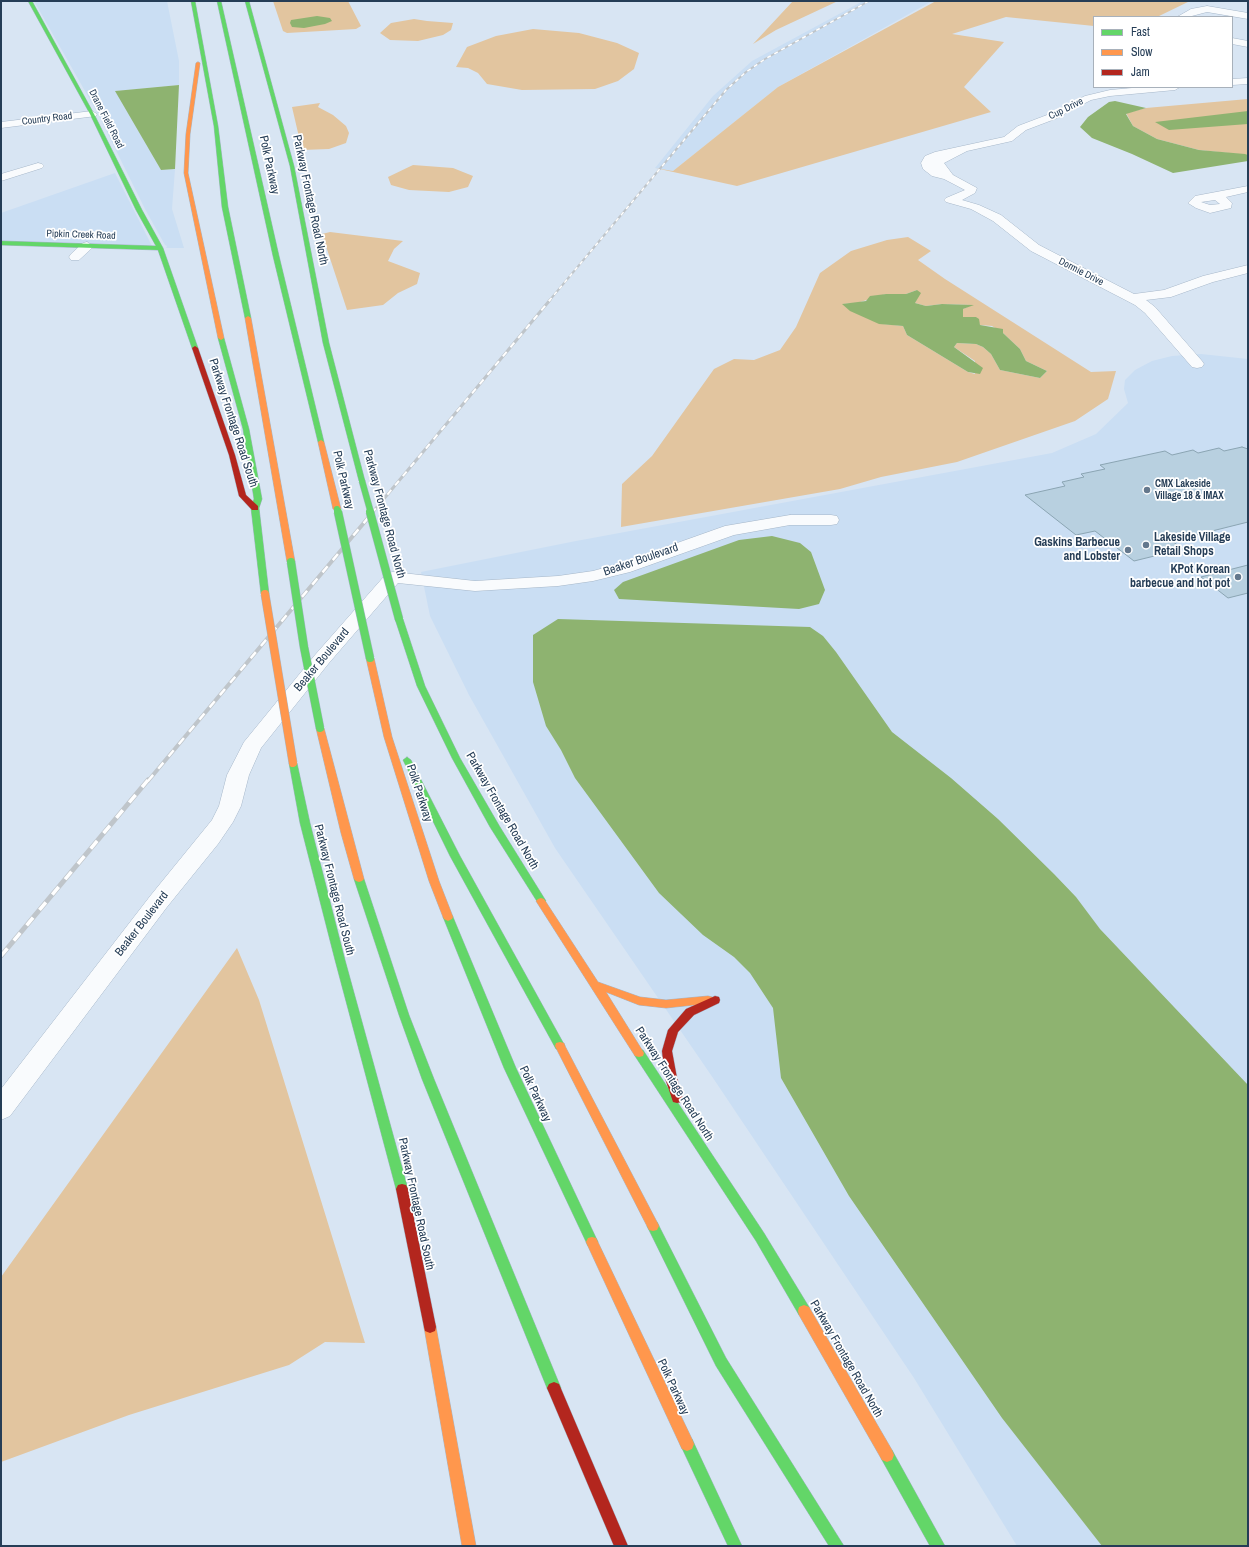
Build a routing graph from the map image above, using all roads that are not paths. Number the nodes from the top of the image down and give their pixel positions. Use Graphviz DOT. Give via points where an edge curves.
graph roads {
  1 [pos="30,1"];
  2 [pos="193,1"];
  3 [pos="219,1"];
  4 [pos="247,1"];
  5 [pos="231,9"];
  6 [pos="1185,16"];
  7 [pos="1248,16"];
  8 [pos="228,40"];
  9 [pos="1233,41"];
  10 [pos="200,44"];
  11 [pos="1248,44"];
  12 [pos="1248,81"];
  13 [pos="1233,82"];
  14 [pos="1165,88"];
  15 [pos="92,114"];
  16 [pos="1,124"];
  17 [pos="962,150"];
  18 [pos="926,164"];
  19 [pos="938,164"];
  20 [pos="38,166"];
  21 [pos="948,177"];
  22 [pos="1,178"];
  23 [pos="1248,189"];
  24 [pos="1217,196"];
  25 [pos="1,243"];
  26 [pos="87,246"];
  27 [pos="160,248"];
  28 [pos="75,257"];
  29 [pos="1248,269"];
  30 [pos="1132,298"];
  31 [pos="1197,364"];
  32 [pos="255,508"];
  33 [pos="831,520"];
  34 [pos="383,715"];
  35 [pos="594,984"];
  36 [pos="1,1109"];
  37 [pos="681,1116"];
  38 [pos="469,1546"];
  39 [pos="621,1546"];
  40 [pos="735,1546"];
  41 [pos="837,1546"];
  42 [pos="938,1546"];
  1 -- 15 [label="main road, Drane Field Road"];
  2 -- 10 [label="main road"];
  3 -- 8 [label="main road, Polk Parkway"];
  4 -- 35 [label="main road, Parkway Frontage Road North, bridge" via="292,166 324,336 399,619 422,686 456,758 495,827"];
  5 -- 8 [label="main road"];
  6 -- 7 [label="street" via="1200,10 1216,10"];
  8 -- 34 [label="main road, Polk Parkway, bridge"];
  9 -- 11 [label="street"];
  10 -- 32 [label="main road" via="188,134 186,172 218,322 246,429 258,499"];
  10 -- 39 [label="main road, bridge" via="216,126 225,207 243,291 304,647 320,728 346,833 406,1022 555,1391"];
  12 -- 13 [label="street"];
  14 -- 17 [label="street, Cup Drive" via="1097,95 1022,128 1008,139"];
  15 -- 16 [label="street, Country Road"];
  15 -- 27 [label="main road, Drane Field Road"];
  17 -- 18 [label="street" via="939,154 929,158"];
  17 -- 19 [label="street" via="945,157"];
  18 -- 19 [label="street"];
  18 -- 21 [label="street" via="930,171"];
  19 -- 21 [label="street"];
  20 -- 22 [label="street"];
  21 -- 30 [label="street, Dormie Drive" via="971,188 966,194 950,200 997,218 1035,248"];
  23 -- 24 [label="street"];
  25 -- 26 [label="main road, Pipkin Creek Road"];
  26 -- 27 [label="main road, Pipkin Creek Road"];
  26 -- 28 [label="street"];
  27 -- 32 [label="main road, Parkway Frontage Road South" via="232,455 243,496"];
  29 -- 30 [label="street" via="1208,279 1166,294"];
  30 -- 31 [label="street, Dormie Drive" via="1150,310"];
  32 -- 38 [label="main road, Parkway Frontage Road South, bridge" via="265,594 305,823 398,1168 428,1315"];
  33 -- 36 [label="street, Beaker Boulevard" via="790,520 731,530 702,538 624,568 558,581 475,586 393,577 250,746 222,822"];
  34 -- 40 [label="main road, Polk Parkway" via="432,874 463,958 510,1068"];
  34 -- 41 [label="main road" via="455,856 571,1064 721,1362"];
  35 -- 37 [label="main road, Parkway Frontage Road North"];
  35 -- 37 [label="main road" via="638,1001 666,1004 715,1000 690,1012 672,1033 667,1051"];
  37 -- 42 [label="main road, Parkway Frontage Road North" via="763,1243 849,1387"];
}
